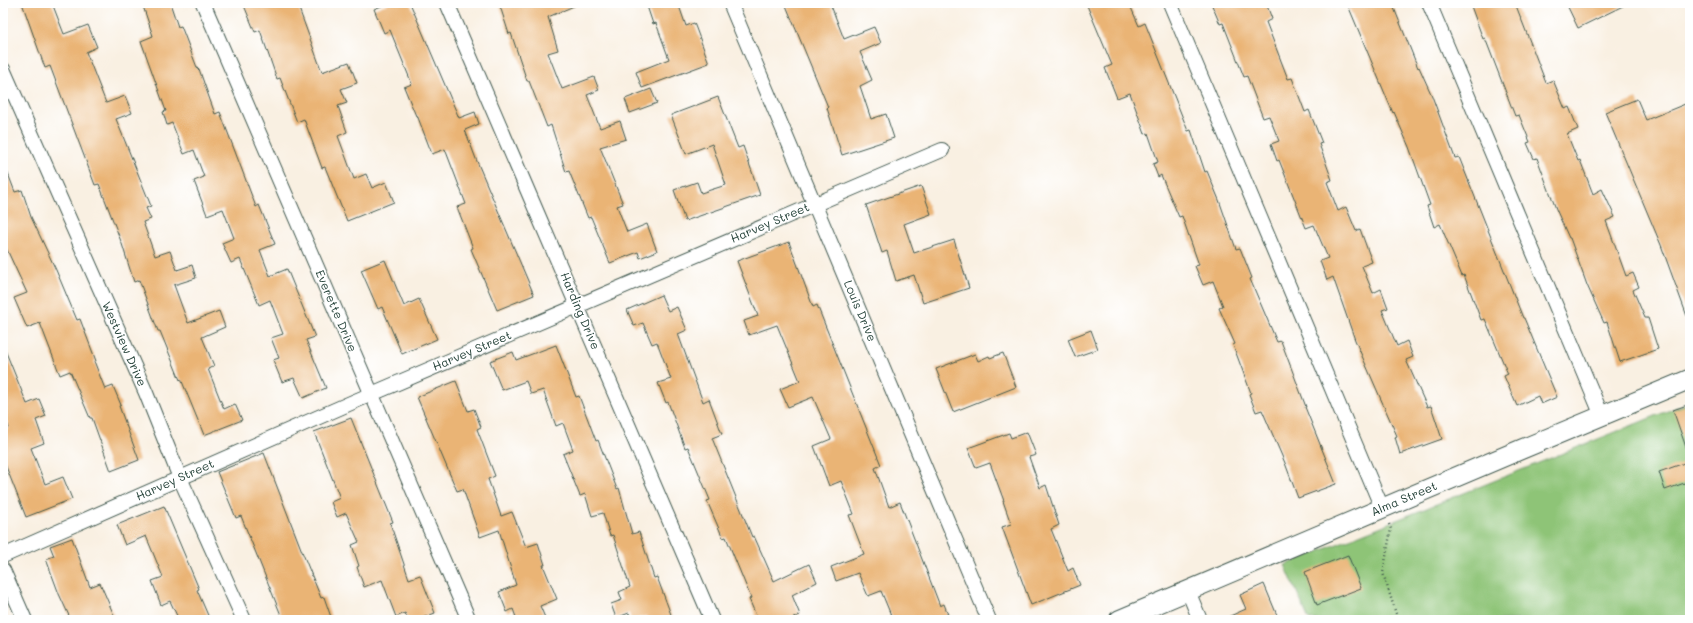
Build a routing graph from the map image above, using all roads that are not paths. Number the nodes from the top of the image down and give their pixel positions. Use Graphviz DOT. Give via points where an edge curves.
graph roads {
  1 [pos="203,3"];
  2 [pos="447,3"];
  3 [pos="730,3"];
  4 [pos="1170,3"];
  5 [pos="1429,3"];
  6 [pos="3,69"];
  7 [pos="942,150"];
  8 [pos="815,204"];
  9 [pos="577,306"];
  10 [pos="1690,379"];
  11 [pos="371,394"];
  12 [pos="1602,416"];
  13 [pos="180,478"];
  14 [pos="1382,508"];
  15 [pos="3,556"];
  16 [pos="3,570"];
  17 [pos="1188,590"];
  18 [pos="25,620"];
  19 [pos="244,620"];
  20 [pos="468,620"];
  21 [pos="712,620"];
  22 [pos="989,620"];
  23 [pos="1118,620"];
  24 [pos="1200,620"];
  1 -- 11 [label="street, Everette Drive"];
  2 -- 9 [label="street, Harding Drive"];
  3 -- 8 [label="street, Louis Drive"];
  4 -- 14 [label="street"];
  5 -- 12 [label="street"];
  6 -- 13 [label="street, Westview Drive" via="146,393"];
  7 -- 8 [label="street, Harvey Street"];
  8 -- 9 [label="street, Harvey Street"];
  8 -- 22 [label="street, Louis Drive"];
  9 -- 11 [label="street, Harvey Street"];
  9 -- 21 [label="street, Harding Drive"];
  10 -- 12 [label="street, Alma Street"];
  11 -- 13 [label="street, Harvey Street"];
  11 -- 20 [label="street, Everette Drive"];
  12 -- 14 [label="street, Alma Street"];
  13 -- 15 [label="street, Harvey Street"];
  13 -- 19 [label="street, Westview Drive"];
  14 -- 17 [label="street, Alma Street"];
  16 -- 18 [label="street"];
  17 -- 23 [label="street, Alma Street"];
  17 -- 24 [label="street"];
}
